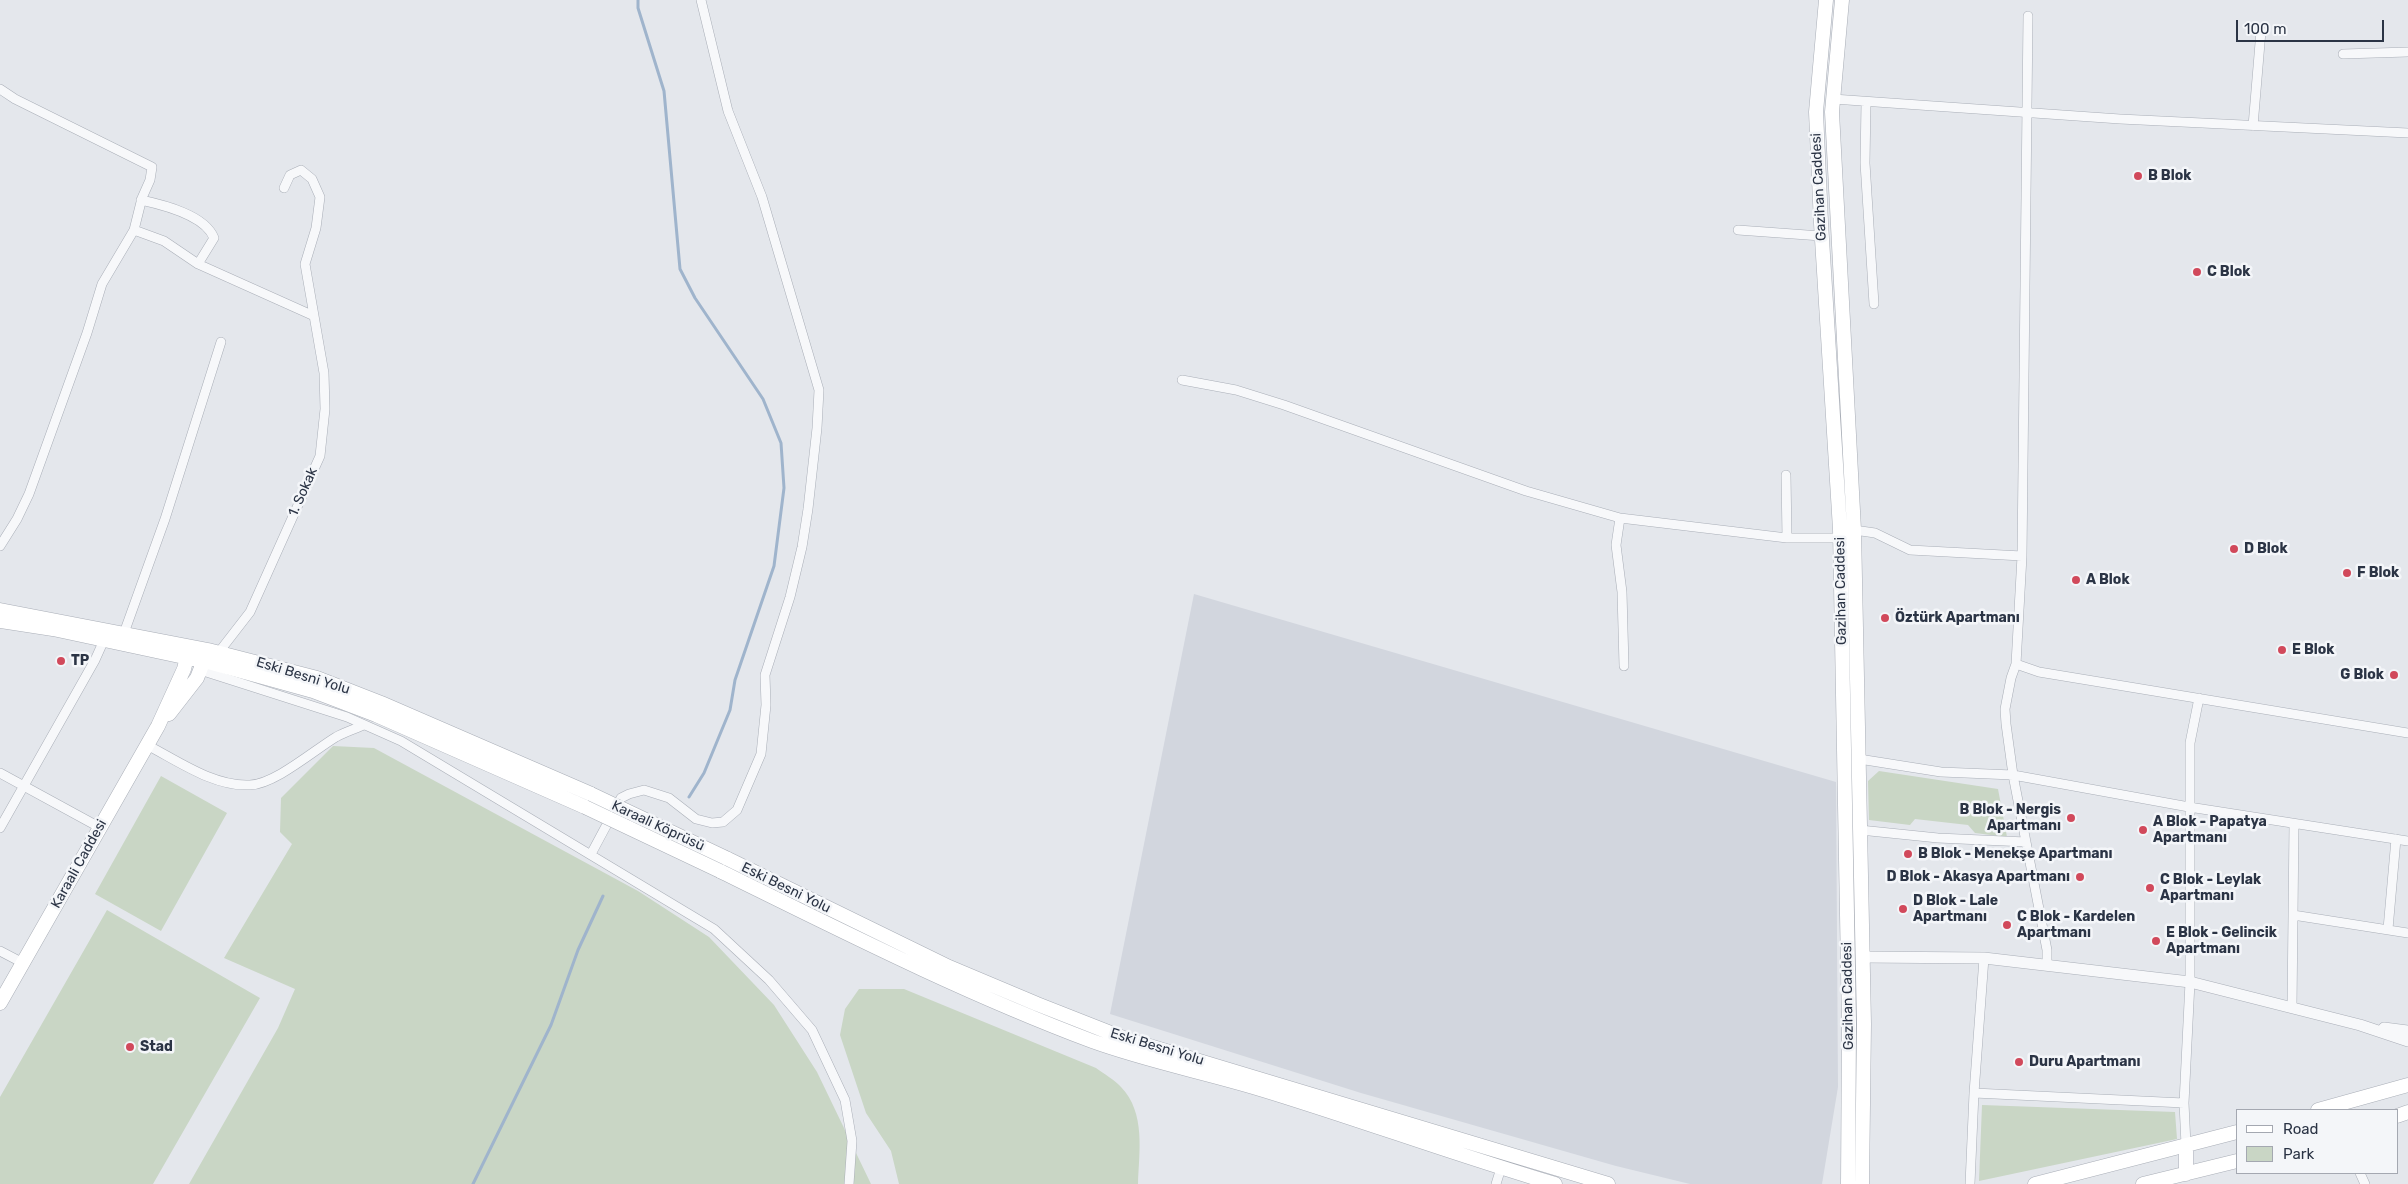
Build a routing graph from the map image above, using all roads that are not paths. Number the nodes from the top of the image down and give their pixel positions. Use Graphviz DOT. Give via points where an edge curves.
graph roads {
  1 [pos="701,0"];
  2 [pos="1826,0"];
  3 [pos="1842,0"];
  4 [pos="2028,16"];
  5 [pos="2261,30"];
  6 [pos="2408,52"];
  7 [pos="2343,54"];
  8 [pos="0,89"];
  9 [pos="1833,99"];
  10 [pos="1866,103"];
  11 [pos="2027,114"];
  12 [pos="2253,126"];
  13 [pos="2408,133"];
  14 [pos="284,188"];
  15 [pos="142,200"];
  16 [pos="134,230"];
  17 [pos="1738,230"];
  18 [pos="1821,236"];
  19 [pos="198,264"];
  20 [pos="1874,304"];
  21 [pos="314,316"];
  22 [pos="222,342"];
  23 [pos="1182,380"];
  24 [pos="1786,475"];
  25 [pos="1620,518"];
  26 [pos="1854,530"];
  27 [pos="1787,538"];
  28 [pos="1840,538"];
  29 [pos="0,546"];
  30 [pos="2022,556"];
  31 [pos="0,610"];
  32 [pos="0,621"];
  33 [pos="124,633"];
  34 [pos="104,640"];
  35 [pos="188,652"];
  36 [pos="208,658"];
  37 [pos="2016,664"];
  38 [pos="1624,666"];
  39 [pos="2199,698"];
  40 [pos="364,725"];
  41 [pos="158,726"];
  42 [pos="2408,733"];
  43 [pos="148,745"];
  44 [pos="1859,759"];
  45 [pos="0,773"];
  46 [pos="2013,775"];
  47 [pos="24,786"];
  48 [pos="588,800"];
  49 [pos="2189,807"];
  50 [pos="2294,824"];
  51 [pos="99,827"];
  52 [pos="0,828"];
  53 [pos="1860,830"];
  54 [pos="2396,839"];
  55 [pos="2408,841"];
  56 [pos="2026,842"];
  57 [pos="591,854"];
  58 [pos="723,865"];
  59 [pos="2293,915"];
  60 [pos="2388,929"];
  61 [pos="2408,933"];
  62 [pos="0,951"];
  63 [pos="1862,957"];
  64 [pos="1984,958"];
  65 [pos="23,963"];
  66 [pos="2047,965"];
  67 [pos="2190,982"];
  68 [pos="0,1001"];
  69 [pos="2292,1007"];
  70 [pos="2360,1024"];
  71 [pos="2408,1031"];
  72 [pos="2408,1041"];
  73 [pos="2408,1085"];
  74 [pos="1974,1093"];
  75 [pos="2184,1103"];
  76 [pos="2322,1109"];
  77 [pos="2236,1132"];
  78 [pos="2186,1145"];
  79 [pos="2236,1161"];
  80 [pos="1501,1168"];
  81 [pos="2186,1179"];
  82 [pos="849,1184"];
  83 [pos="1496,1184"];
  84 [pos="1555,1184"];
  85 [pos="1608,1184"];
  86 [pos="1848,1184"];
  87 [pos="1862,1184"];
  88 [pos="1970,1184"];
  89 [pos="2035,1184"];
  90 [pos="2143,1184"];
  1 -- 57 [label="street" via="728,111 762,197 819,390 808,509 790,596 765,676 761,754 737,810 723,822 712,823 696,819 669,798 644,790 629,794 621,798"];
  2 -- 18 [label="main road, Gazihan Caddesi" via="1816,112"];
  3 -- 9 [label="main road, Gazihan Caddesi"];
  4 -- 11 [label="street"];
  5 -- 12 [label="street"];
  6 -- 7 [label="street"];
  8 -- 15 [label="street" via="152,167"];
  9 -- 10 [label="street"];
  9 -- 26 [label="main road, Gazihan Caddesi" via="1834,185"];
  10 -- 11 [label="street"];
  10 -- 20 [label="street" via="1865,163"];
  11 -- 12 [label="street"];
  11 -- 30 [label="street"];
  12 -- 13 [label="street"];
  14 -- 21 [label="street, 1. Sokak" via="290,175 301,170 312,179 320,197 316,228 305,264"];
  15 -- 16 [label="street"];
  15 -- 19 [label="street" via="167,205 210,229 214,238"];
  16 -- 19 [label="street" via="164,241"];
  16 -- 29 [label="street" via="102,284 42,460 17,519"];
  17 -- 18 [label="street"];
  18 -- 28 [label="main road, Gazihan Caddesi"];
  19 -- 21 [label="street"];
  21 -- 36 [label="street, 1. Sokak" via="324,373 325,409 320,456 250,612"];
  22 -- 33 [label="street"];
  23 -- 25 [label="street" via="1236,390 1284,405 1526,491"];
  24 -- 27 [label="street"];
  25 -- 27 [label="street"];
  25 -- 38 [label="street" via="1616,545 1622,592"];
  26 -- 30 [label="street" via="1875,532 1910,550"];
  26 -- 44 [label="main road, Gazihan Caddesi"];
  27 -- 28 [label="street"];
  28 -- 86 [label="main road, Gazihan Caddesi" via="1849,1024"];
  30 -- 37 [label="street"];
  31 -- 33 [label="main road, Eski Besni Yolu"];
  32 -- 34 [label="main road, Eski Besni Yolu"];
  33 -- 35 [label="main road, Eski Besni Yolu"];
  34 -- 35 [label="main road, Eski Besni Yolu"];
  34 -- 47 [label="street"];
  35 -- 36 [label="main road, Eski Besni Yolu"];
  35 -- 41 [label="main road"];
  36 -- 40 [label="street"];
  36 -- 41 [label="main road" via="188,692"];
  36 -- 48 [label="main road, Eski Besni Yolu" via="295,671 339,686"];
  37 -- 39 [label="street" via="2039,672"];
  37 -- 46 [label="street" via="2005,709"];
  39 -- 42 [label="street"];
  39 -- 49 [label="street" via="2190,743"];
  40 -- 43 [label="street" via="337,736 280,774 252,785 207,776"];
  40 -- 57 [label="street" via="401,741"];
  41 -- 43 [label="main road, Karaali Caddesi"];
  43 -- 51 [label="main road, Karaali Caddesi"];
  44 -- 46 [label="street" via="1941,772"];
  44 -- 53 [label="main road, Gazihan Caddesi"];
  45 -- 47 [label="street"];
  46 -- 49 [label="street"];
  46 -- 56 [label="street"];
  47 -- 51 [label="street"];
  47 -- 52 [label="street"];
  48 -- 58 [label="main road, Karaali Köprüsü, bridge"];
  49 -- 50 [label="street"];
  49 -- 67 [label="street"];
  50 -- 54 [label="street"];
  50 -- 59 [label="street"];
  51 -- 65 [label="main road, Karaali Caddesi"];
  53 -- 56 [label="street"];
  53 -- 63 [label="main road, Gazihan Caddesi"];
  54 -- 55 [label="street"];
  54 -- 60 [label="street"];
  56 -- 66 [label="street" via="2047,950"];
  57 -- 82 [label="street" via="714,928 769,980 812,1030 845,1100 852,1141"];
  58 -- 80 [label="main road, Eski Besni Yolu" via="921,970 1069,1032 1122,1052 1259,1089"];
  58 -- 85 [label="main road, Eski Besni Yolu" via="927,957 1126,1039"];
  59 -- 60 [label="street"];
  59 -- 69 [label="street"];
  60 -- 61 [label="street"];
  62 -- 65 [label="street"];
  63 -- 64 [label="street"];
  63 -- 87 [label="main road, Gazihan Caddesi"];
  64 -- 66 [label="street"];
  64 -- 74 [label="street"];
  65 -- 68 [label="main road, Karaali Caddesi"];
  66 -- 67 [label="street"];
  67 -- 69 [label="street"];
  67 -- 75 [label="street"];
  69 -- 70 [label="street"];
  70 -- 71 [label="street"];
  70 -- 72 [label="street"];
  73 -- 76 [label="main road"];
  74 -- 75 [label="street"];
  74 -- 88 [label="street"];
  75 -- 78 [label="street"];
  77 -- 78 [label="main road"];
  78 -- 81 [label="main road"];
  78 -- 89 [label="main road"];
  79 -- 81 [label="main road"];
  80 -- 83 [label="street"];
  80 -- 84 [label="main road, Eski Besni Yolu"];
  81 -- 90 [label="main road"];
}
